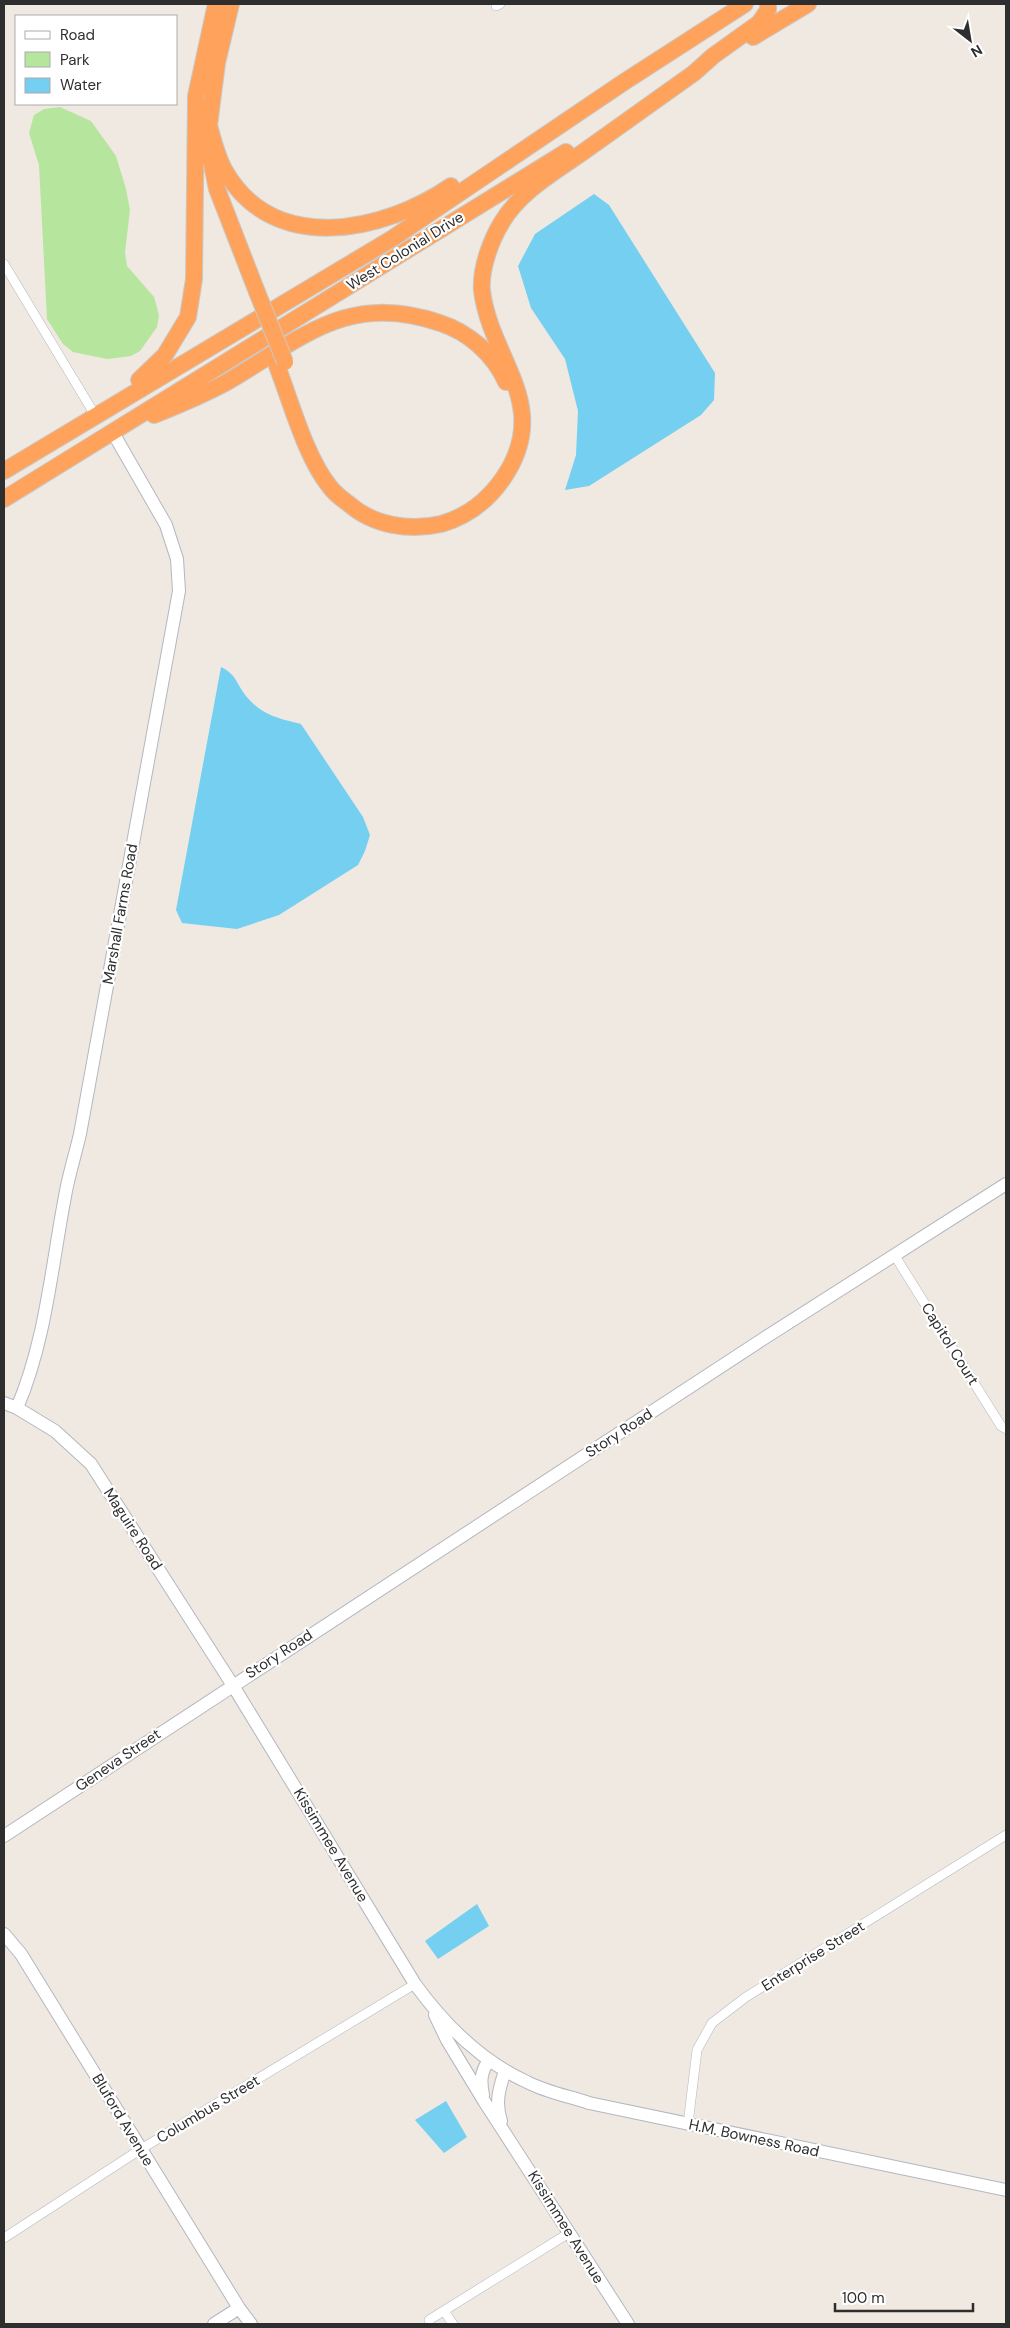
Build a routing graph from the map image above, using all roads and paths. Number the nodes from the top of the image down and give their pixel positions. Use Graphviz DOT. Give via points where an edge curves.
graph roads {
  1 [pos="216,4"];
  2 [pos="231,4"];
  3 [pos="746,4"];
  4 [pos="768,4"];
  5 [pos="808,4"];
  6 [pos="791,9"];
  7 [pos="694,73"];
  8 [pos="624,82"];
  9 [pos="209,125"];
  10 [pos="196,150"];
  11 [pos="4,264"];
  12 [pos="254,294"];
  13 [pos="281,364"];
  14 [pos="97,414"];
  15 [pos="112,431"];
  16 [pos="4,471"];
  17 [pos="4,499"];
  18 [pos="1006,1184"];
  19 [pos="895,1256"];
  20 [pos="4,1403"];
  21 [pos="17,1408"];
  22 [pos="1006,1429"];
  23 [pos="232,1684"];
  24 [pos="1006,1835"];
  25 [pos="4,1836"];
  26 [pos="4,1934"];
  27 [pos="415,1984"];
  28 [pos="431,2005"];
  29 [pos="489,2060"];
  30 [pos="505,2071"];
  31 [pos="484,2101"];
  32 [pos="688,2124"];
  33 [pos="504,2130"];
  34 [pos="141,2150"];
  35 [pos="1006,2190"];
  36 [pos="569,2234"];
  37 [pos="4,2238"];
  38 [pos="239,2308"];
  39 [pos="444,2311"];
  40 [pos="429,2320"];
  41 [pos="214,2324"];
  42 [pos="247,2324"];
  43 [pos="252,2324"];
  44 [pos="453,2324"];
  45 [pos="628,2324"];
  1 -- 10 [label="highway" via="196,96"];
  2 -- 9 [label="highway" via="217,63"];
  3 -- 8 [label="highway, West Colonial Drive"];
  4 -- 7 [label="highway" via="768,10 759,23"];
  5 -- 6 [label="highway, West Colonial Drive"];
  6 -- 7 [label="highway, West Colonial Drive"];
  7 -- 13 [label="highway" via="556,171 527,194 502,222 483,272 482,289 486,310 517,386 521,403 520,444 509,470 492,494 472,510 451,521 428,527 399,527 376,521 357,511 330,488 320,472"];
  7 -- 15 [label="highway, West Colonial Drive"];
  8 -- 9 [label="highway" via="561,112 421,205 374,222 348,227 288,223 252,205 225,171"];
  8 -- 14 [label="highway, West Colonial Drive" via="393,238"];
  9 -- 12 [label="highway" via="209,158 217,189"];
  10 -- 12 [label="highway" via="209,193"];
  10 -- 14 [label="highway" via="194,278 188,317 158,364"];
  11 -- 14 [label="street"];
  12 -- 13 [label="highway"];
  13 -- 15 [label="highway" via="327,469 344,491 375,511 399,519 417,520 452,512 479,495 504,462 513,433 513,404 510,390 495,362 481,347 449,326 395,313 374,312 332,320 198,397"];
  14 -- 16 [label="highway, West Colonial Drive"];
  15 -- 17 [label="highway, West Colonial Drive"];
  15 -- 21 [label="street, Marshall Farms Road" via="166,525 177,559 179,591 82,1124 67,1185 39,1339 30,1378"];
  18 -- 19 [label="street, Story Road"];
  19 -- 22 [label="street, Capitol Court" via="1001,1426"];
  19 -- 23 [label="street, Story Road"];
  20 -- 21 [label="street, Maguire Road"];
  21 -- 23 [label="street, Maguire Road" via="55,1431 91,1464"];
  23 -- 25 [label="street, Geneva Street"];
  23 -- 27 [label="street, Kissimmee Avenue"];
  24 -- 32 [label="street, Enterprise Street" via="746,1997 712,2023 697,2050"];
  26 -- 34 [label="street, Bluford Avenue" via="21,1954"];
  27 -- 28 [label="street, Kissimmee Avenue"];
  27 -- 34 [label="street, Columbus Street"];
  28 -- 29 [label="street, Kissimmee Avenue" via="459,2035"];
  28 -- 31 [label="street, Kissimmee Avenue" via="447,2040"];
  29 -- 30 [label="street, Kissimmee Avenue"];
  29 -- 31 [label="street" via="482,2070 480,2084"];
  30 -- 32 [label="street, H.M. Bowness Road" via="541,2088 589,2103"];
  30 -- 33 [label="street, Kissimmee Avenue" via="498,2091 497,2109"];
  31 -- 33 [label="street, Kissimmee Avenue"];
  32 -- 35 [label="street, H.M. Bowness Road"];
  33 -- 36 [label="street, Kissimmee Avenue"];
  34 -- 37 [label="street, Columbus Street"];
  34 -- 38 [label="street, Bluford Avenue"];
  36 -- 39 [label="street"];
  36 -- 45 [label="street, Kissimmee Avenue"];
  38 -- 41 [label="street"];
  38 -- 42 [label="street, Bluford Avenue"];
  38 -- 43 [label="street, Bluford Avenue"];
  39 -- 40 [label="street"];
  39 -- 44 [label="street"];
}
